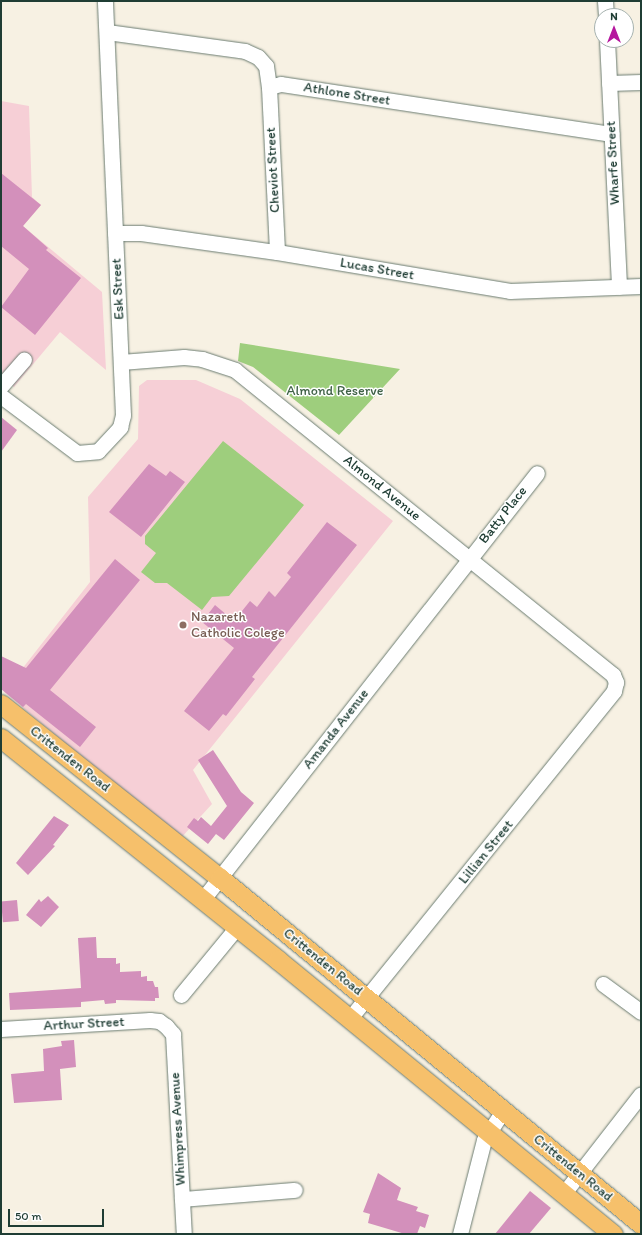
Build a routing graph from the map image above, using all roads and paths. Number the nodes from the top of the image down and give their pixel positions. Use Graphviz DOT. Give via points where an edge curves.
graph roads {
  1 [pos="105,1"];
  2 [pos="107,32"];
  3 [pos="607,48"];
  4 [pos="641,82"];
  5 [pos="609,83"];
  6 [pos="269,87"];
  7 [pos="611,134"];
  8 [pos="115,233"];
  9 [pos="277,252"];
  10 [pos="641,286"];
  11 [pos="618,287"];
  12 [pos="24,360"];
  13 [pos="121,362"];
  14 [pos="1,386"];
  15 [pos="1,396"];
  16 [pos="537,473"];
  17 [pos="470,558"];
  18 [pos="616,682"];
  19 [pos="2,704"];
  20 [pos="1,738"];
  21 [pos="220,878"];
  22 [pos="203,899"];
  23 [pos="237,927"];
  24 [pos="603,984"];
  25 [pos="181,995"];
  26 [pos="368,999"];
  27 [pos="641,1012"];
  28 [pos="350,1018"];
  29 [pos="166,1026"];
  30 [pos="1,1030"];
  31 [pos="641,1094"];
  32 [pos="503,1111"];
  33 [pos="487,1132"];
  34 [pos="581,1173"];
  35 [pos="295,1190"];
  36 [pos="564,1193"];
  37 [pos="182,1199"];
  38 [pos="641,1224"];
  39 [pos="184,1234"];
  40 [pos="460,1234"];
  41 [pos="613,1234"];
  1 -- 2 [label="street, Esk Street"];
  2 -- 6 [label="street" via="246,51 258,57 266,66"];
  2 -- 8 [label="street, Esk Street"];
  3 -- 5 [label="street, Wharfe Street"];
  4 -- 5 [label="street"];
  5 -- 7 [label="street, Wharfe Street"];
  6 -- 7 [label="street, Athlone Street" via="281,84"];
  6 -- 9 [label="street, Cheviot Street"];
  7 -- 11 [label="street, Wharfe Street"];
  8 -- 9 [label="street, Lucas Street" via="141,233"];
  8 -- 13 [label="street, Esk Street"];
  9 -- 11 [label="street, Lucas Street" via="510,291"];
  10 -- 11 [label="street, Lucas Street"];
  12 -- 14 [label="street"];
  13 -- 15 [label="street, Esk Street" via="123,415 120,427 98,451 89,453 72,450"];
  13 -- 17 [label="street, Almond Avenue" via="184,357 202,359 235,370"];
  16 -- 17 [label="street, Batty Place"];
  17 -- 18 [label="street, Almond Avenue" via="613,675"];
  17 -- 21 [label="street, Amanda Avenue"];
  18 -- 26 [label="street, Lillian Street" via="614,691"];
  19 -- 21 [label="main road, Crittenden Road"];
  20 -- 22 [label="main road, Crittenden Road"];
  21 -- 22 [label="street, Amanda Avenue"];
  21 -- 26 [label="main road, Crittenden Road"];
  22 -- 23 [label="main road, Crittenden Road"];
  23 -- 25 [label="street"];
  23 -- 28 [label="main road, Crittenden Road"];
  24 -- 27 [label="street"];
  26 -- 28 [label="street, Lillian Street"];
  26 -- 32 [label="main road, Crittenden Road"];
  28 -- 33 [label="main road, Crittenden Road"];
  29 -- 30 [label="street, Arthur Street" via="159,1021 150,1020"];
  29 -- 37 [label="street, Whimpress Avenue" via="173,1034"];
  31 -- 34 [label="street"];
  32 -- 33 [label="street"];
  32 -- 34 [label="main road, Crittenden Road"];
  33 -- 36 [label="main road, Crittenden Road"];
  33 -- 40 [label="street"];
  34 -- 36 [label="street"];
  34 -- 38 [label="main road, Crittenden Road"];
  35 -- 37 [label="street"];
  36 -- 41 [label="main road, Crittenden Road"];
  37 -- 39 [label="street, Whimpress Avenue"];
}
